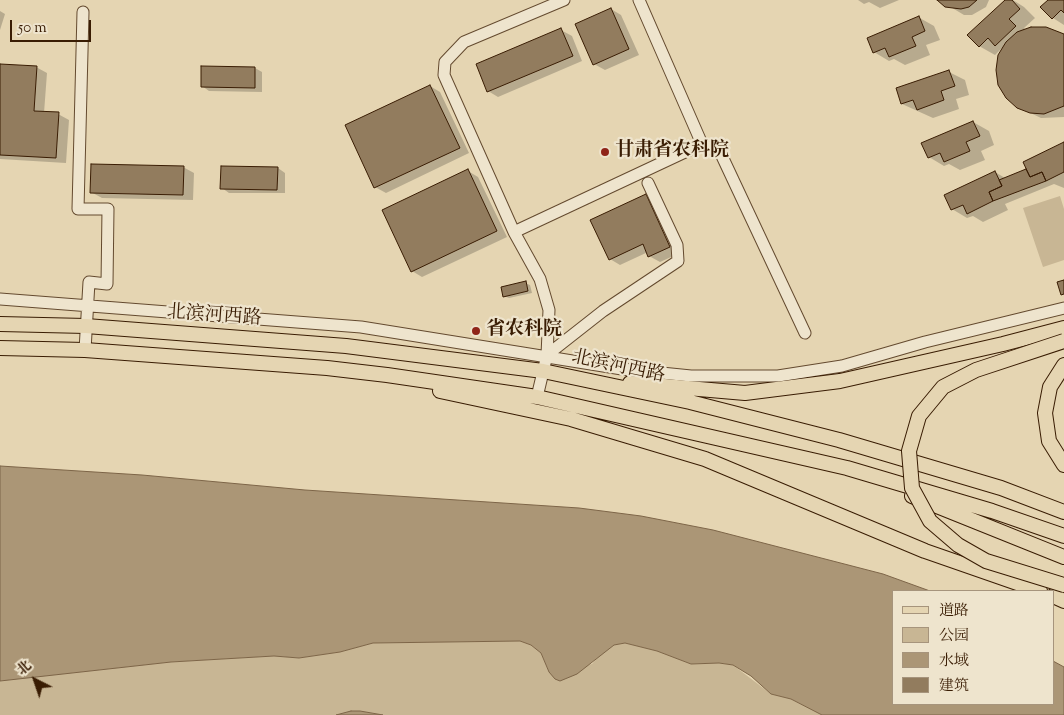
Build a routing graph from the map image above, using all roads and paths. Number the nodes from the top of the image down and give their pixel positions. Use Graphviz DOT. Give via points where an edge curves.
graph roads {
  1 [pos="564,0"];
  2 [pos="639,0"];
  3 [pos="84,12"];
  4 [pos="702,144"];
  5 [pos="648,183"];
  6 [pos="514,232"];
  7 [pos="0,300"];
  8 [pos="88,306"];
  9 [pos="1064,308"];
  10 [pos="0,324"];
  11 [pos="86,326"];
  12 [pos="1064,328"];
  13 [pos="805,333"];
  14 [pos="1064,341"];
  15 [pos="0,348"];
  16 [pos="85,350"];
  17 [pos="547,355"];
  18 [pos="1064,365"];
  19 [pos="543,371"];
  20 [pos="387,375"];
  21 [pos="579,379"];
  22 [pos="537,397"];
  23 [pos="1064,465"];
  24 [pos="847,468"];
  25 [pos="1064,512"];
  26 [pos="1064,536"];
  27 [pos="1064,557"];
  28 [pos="1064,585"];
  29 [pos="1037,590"];
  1 -- 6 [label="street" via="464,42 445,62 444,75"];
  2 -- 4 [label="street"];
  3 -- 8 [label="street" via="78,209 108,209 107,284 89,282"];
  4 -- 6 [label="street"];
  4 -- 13 [label="street" via="721,154"];
  5 -- 17 [label="street" via="677,245 678,261 603,311"];
  6 -- 17 [label="street" via="540,279 549,310"];
  7 -- 8 [label="street"];
  8 -- 11 [label="street"];
  8 -- 17 [label="street" via="361,327"];
  9 -- 17 [label="street" via="842,366 778,376 691,376 622,369"];
  10 -- 11 [label="main road, 北滨河西路"];
  11 -- 16 [label="street"];
  11 -- 19 [label="main road, 北滨河西路" via="346,346"];
  12 -- 21 [label="main road" via="840,381 745,393"];
  14 -- 28 [label="main road, bridge" via="976,370 943,387 919,416 908,451 912,488 930,521 986,561"];
  15 -- 16 [label="main road"];
  16 -- 20 [label="main road"];
  17 -- 19 [label="street"];
  18 -- 23 [label="main road" via="1050,387 1045,413 1048,441"];
  19 -- 21 [label="main road, 北滨河西路"];
  19 -- 22 [label="street"];
  20 -- 22 [label="main road"];
  20 -- 29 [label="main road" via="435,390 571,419 706,459 925,551"];
  21 -- 25 [label="main road, 北滨河西路" via="690,402 839,440 1001,488"];
  22 -- 24 [label="main road"];
  24 -- 26 [label="main road"];
  24 -- 27 [label="main road"];
}
